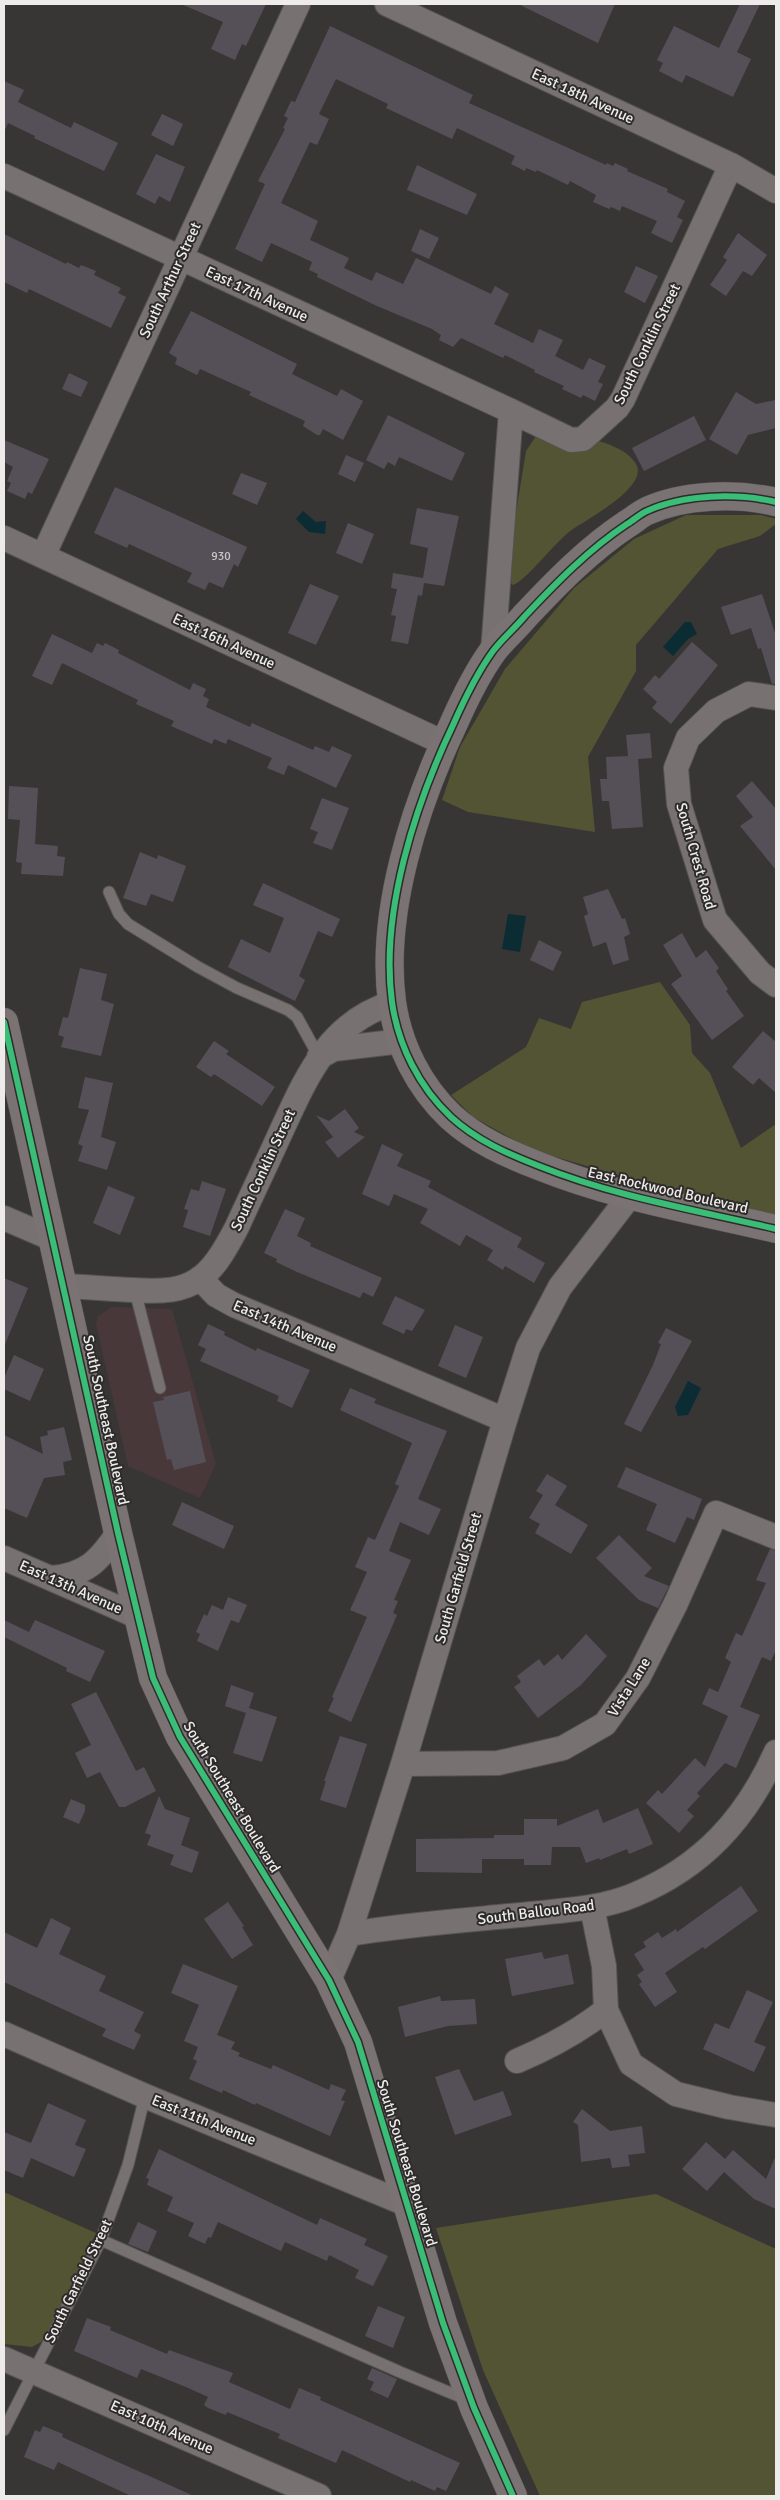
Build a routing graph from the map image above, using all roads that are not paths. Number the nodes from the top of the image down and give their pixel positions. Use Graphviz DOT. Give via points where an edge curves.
graph roads {
  1 [pos="298,4"];
  2 [pos="387,4"];
  3 [pos="731,165"];
  4 [pos="4,176"];
  5 [pos="776,192"];
  6 [pos="180,258"];
  7 [pos="511,411"];
  8 [pos="776,502"];
  9 [pos="4,538"];
  10 [pos="43,556"];
  11 [pos="493,651"];
  12 [pos="776,698"];
  13 [pos="444,743"];
  14 [pos="109,892"];
  15 [pos="768,979"];
  16 [pos="392,1003"];
  17 [pos="4,1022"];
  18 [pos="402,1041"];
  19 [pos="319,1057"];
  20 [pos="629,1196"];
  21 [pos="4,1218"];
  22 [pos="776,1229"];
  23 [pos="53,1239"];
  24 [pos="200,1278"];
  25 [pos="64,1286"];
  26 [pos="135,1291"];
  27 [pos="160,1388"];
  28 [pos="505,1420"];
  29 [pos="118,1533"];
  30 [pos="776,1537"];
  31 [pos="4,1558"];
  32 [pos="51,1578"];
  33 [pos="139,1617"];
  34 [pos="776,1752"];
  35 [pos="403,1764"];
  36 [pos="592,1907"];
  37 [pos="349,1934"];
  38 [pos="329,1980"];
  39 [pos="606,2010"];
  40 [pos="4,2034"];
  41 [pos="518,2061"];
  42 [pos="145,2096"];
  43 [pos="776,2115"];
  44 [pos="406,2204"];
  45 [pos="101,2240"];
  46 [pos="4,2359"];
  47 [pos="34,2372"];
  48 [pos="472,2402"];
  49 [pos="4,2430"];
  50 [pos="319,2496"];
  51 [pos="513,2496"];
  1 -- 6 [label="street, South Arthur Street"];
  2 -- 3 [label="street, East 18th Avenue"];
  3 -- 5 [label="street, East 18th Avenue"];
  3 -- 7 [label="street, South Conklin Street" via="616,408 578,440 571,440"];
  4 -- 6 [label="street, East 17th Avenue"];
  6 -- 7 [label="street, East 17th Avenue"];
  6 -- 10 [label="street, South Arthur Street"];
  7 -- 11 [label="street"];
  8 -- 11 [label="street, East Rockwood Boulevard" via="760,498 699,496 647,511 606,538 563,575"];
  9 -- 10 [label="street, East 16th Avenue"];
  10 -- 13 [label="street, East 16th Avenue"];
  11 -- 13 [label="street, East Rockwood Boulevard" via="464,700"];
  12 -- 15 [label="street, South Crest Road" via="749,694 716,711 688,738 676,768 679,804 715,920"];
  13 -- 16 [label="street, East Rockwood Boulevard" via="418,809 401,876 391,947"];
  14 -- 19 [label="lane" via="119,914 128,924 198,967 297,1017"];
  16 -- 18 [label="street, East Rockwood Boulevard"];
  16 -- 19 [label="street, South Conklin Street" via="375,1009 348,1028"];
  17 -- 23 [label="street, South Southeast Boulevard"];
  18 -- 19 [label="street" via="334,1049"];
  18 -- 20 [label="street, East Rockwood Boulevard" via="428,1092 469,1131 574,1180"];
  19 -- 24 [label="street, South Conklin Street" via="230,1240 218,1260"];
  20 -- 22 [label="street, East Rockwood Boulevard"];
  20 -- 28 [label="street, South Garfield Street" via="560,1287 528,1348"];
  21 -- 23 [label="street"];
  23 -- 25 [label="street, South Southeast Boulevard"];
  24 -- 26 [label="street" via="170,1292"];
  24 -- 28 [label="street, East 14th Avenue" via="216,1295 234,1305"];
  25 -- 26 [label="street"];
  25 -- 29 [label="street, South Southeast Boulevard"];
  26 -- 27 [label="lane"];
  28 -- 35 [label="street, South Garfield Street"];
  29 -- 32 [label="street" via="102,1556 86,1569 69,1577"];
  29 -- 33 [label="street, South Southeast Boulevard"];
  30 -- 35 [label="street, Vista Lane" via="716,1513 638,1678 605,1724 563,1748 498,1763"];
  31 -- 32 [label="street, East 13th Avenue"];
  32 -- 33 [label="street, East 13th Avenue"];
  33 -- 38 [label="street, South Southeast Boulevard" via="153,1678 180,1736"];
  34 -- 36 [label="street, South Ballou Road" via="755,1794 733,1826 681,1872 633,1896"];
  35 -- 37 [label="street, South Garfield Street"];
  36 -- 37 [label="street, South Ballou Road"];
  36 -- 39 [label="street" via="604,1966"];
  37 -- 38 [label="street, South Garfield Street"];
  38 -- 44 [label="street, South Southeast Boulevard" via="358,2042"];
  39 -- 41 [label="street" via="557,2044"];
  39 -- 43 [label="street" via="631,2064 676,2094"];
  40 -- 42 [label="street, East 11th Avenue"];
  42 -- 44 [label="street, East 11th Avenue"];
  42 -- 45 [label="lane, South Garfield Street" via="128,2165"];
  44 -- 48 [label="street, South Southeast Boulevard" via="443,2323"];
  45 -- 47 [label="lane, South Garfield Street"];
  45 -- 48 [label="lane"];
  46 -- 47 [label="street, East 10th Avenue"];
  47 -- 49 [label="lane, South Garfield Street"];
  47 -- 50 [label="street, East 10th Avenue"];
  48 -- 51 [label="street, South Southeast Boulevard"];
}
